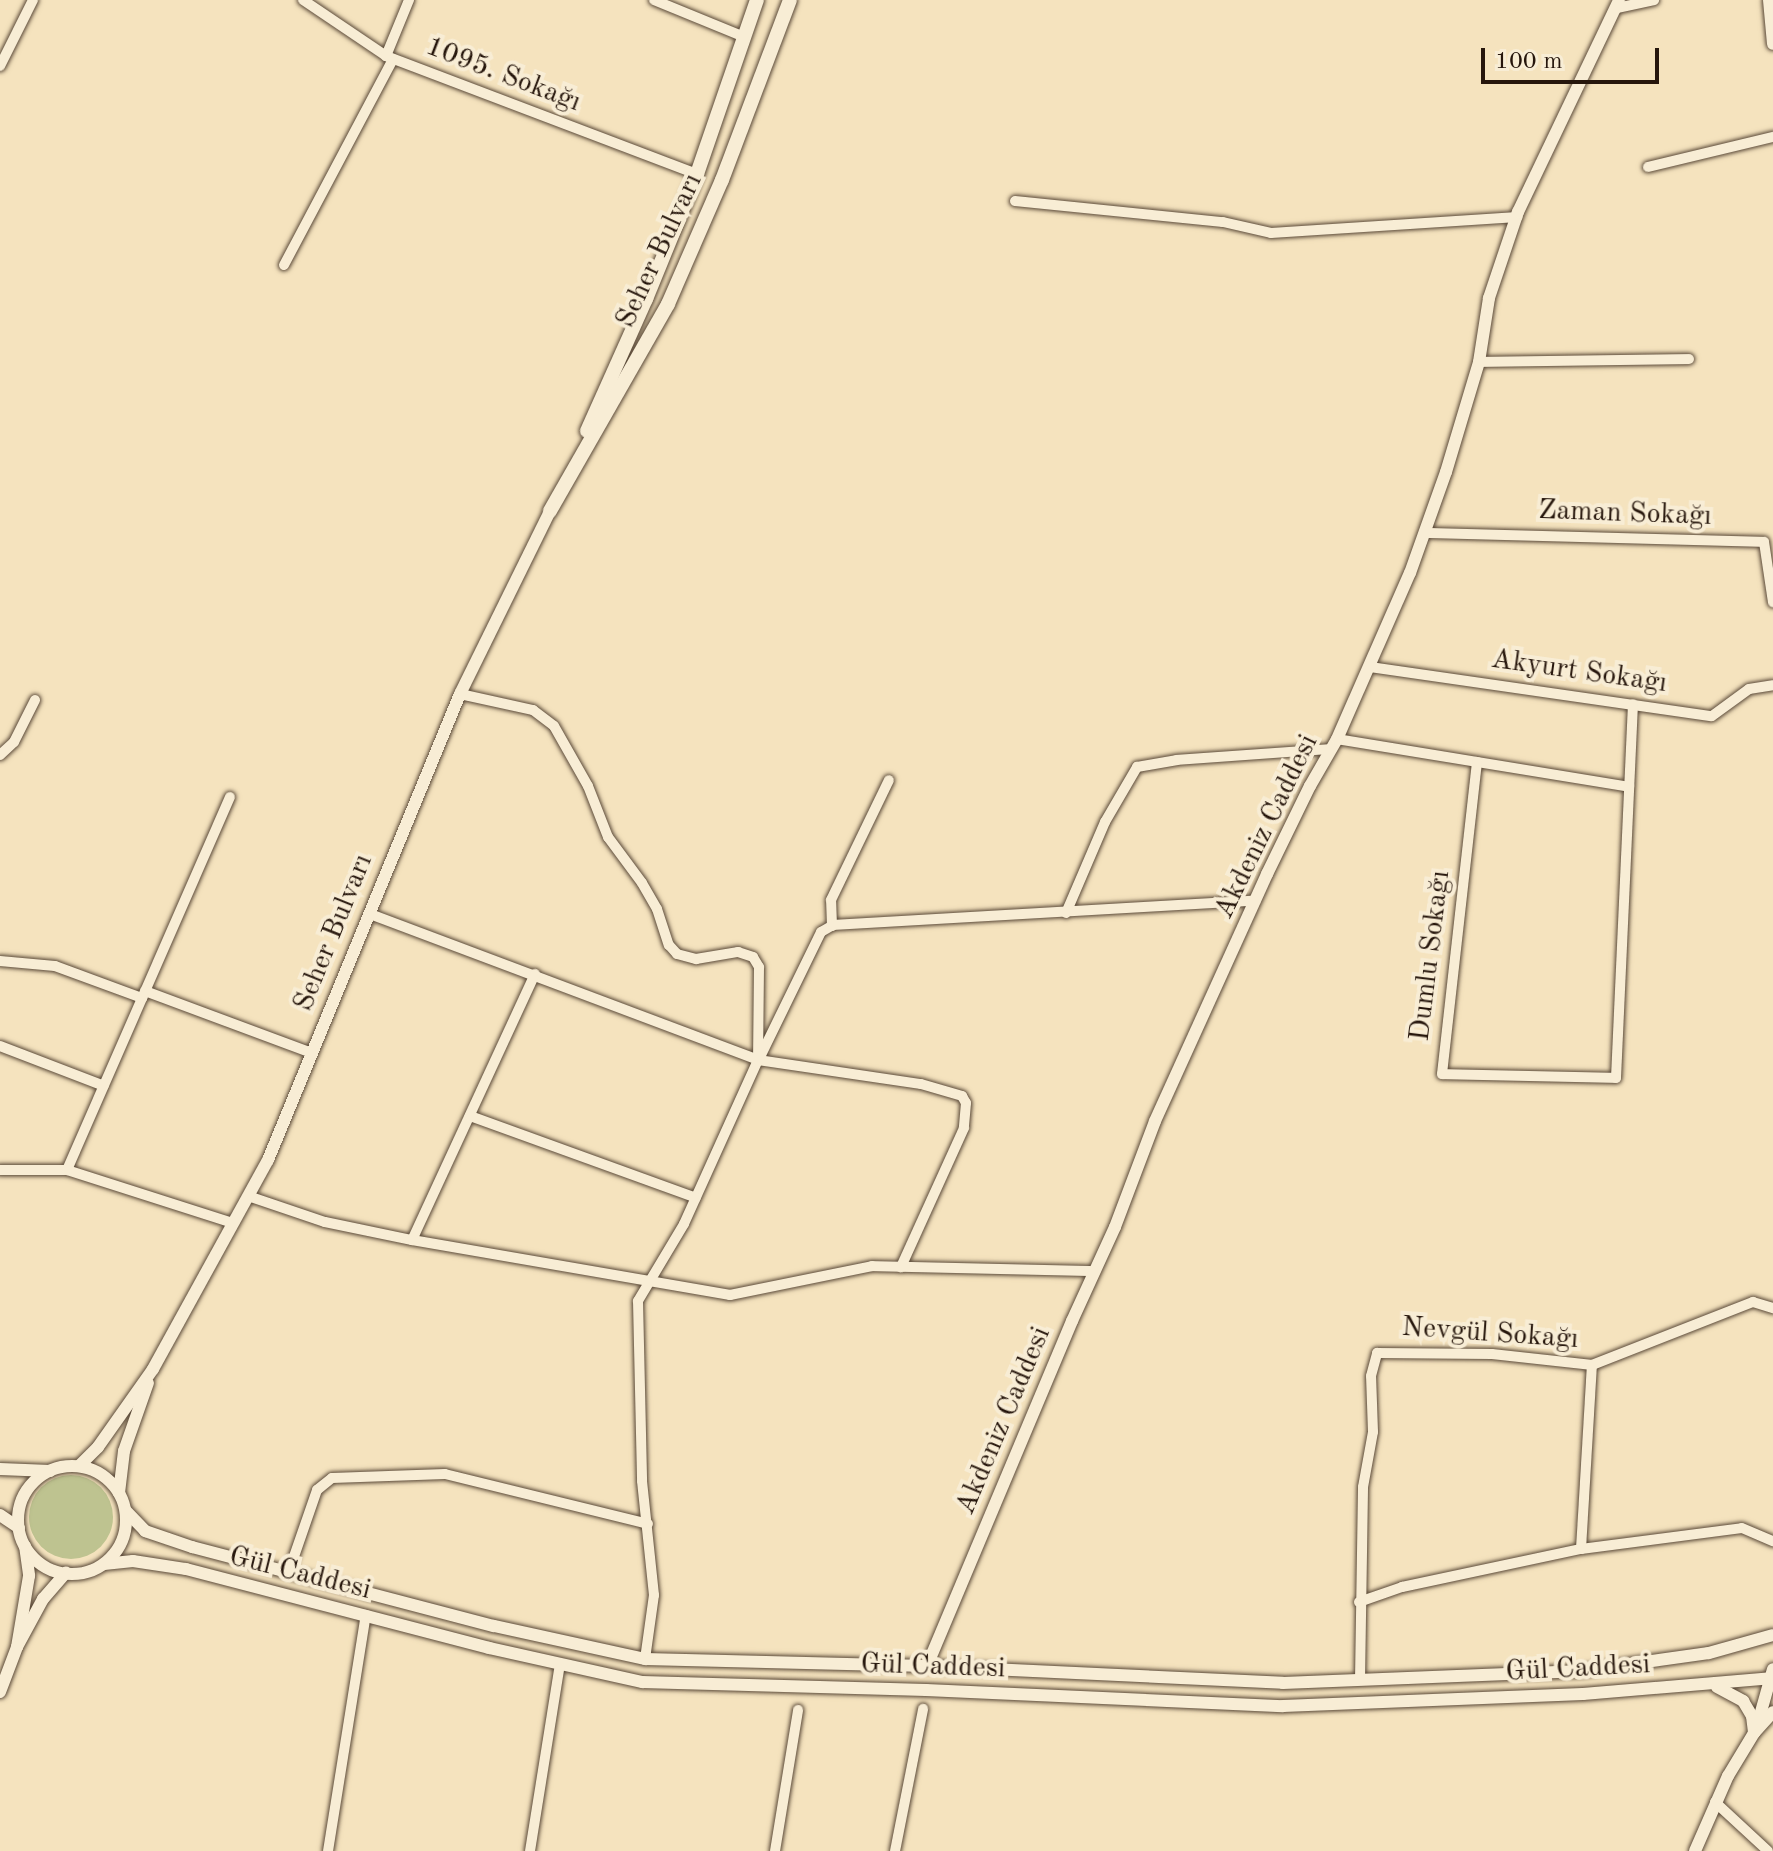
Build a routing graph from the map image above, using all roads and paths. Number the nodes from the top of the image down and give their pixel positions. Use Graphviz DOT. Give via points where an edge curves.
graph roads {
  1 [pos="33,0"];
  2 [pos="303,0"];
  3 [pos="409,0"];
  4 [pos="654,0"];
  5 [pos="757,0"];
  6 [pos="790,0"];
  7 [pos="1654,0"];
  8 [pos="1769,0"];
  9 [pos="1618,4"];
  10 [pos="744,37"];
  11 [pos="1773,44"];
  12 [pos="390,57"];
  13 [pos="0,66"];
  14 [pos="1773,137"];
  15 [pos="1648,167"];
  16 [pos="697,174"];
  17 [pos="1015,201"];
  18 [pos="1517,217"];
  19 [pos="284,265"];
  20 [pos="1689,359"];
  21 [pos="1479,362"];
  22 [pos="550,511"];
  23 [pos="1425,533"];
  24 [pos="1773,602"];
  25 [pos="1370,667"];
  26 [pos="1773,685"];
  27 [pos="460,694"];
  28 [pos="35,700"];
  29 [pos="1633,704"];
  30 [pos="1334,744"];
  31 [pos="0,755"];
  32 [pos="1477,762"];
  33 [pos="889,780"];
  34 [pos="1629,787"];
  35 [pos="230,797"];
  36 [pos="1255,901"];
  37 [pos="1066,913"];
  38 [pos="370,914"];
  39 [pos="832,926"];
  40 [pos="0,961"];
  41 [pos="535,974"];
  42 [pos="144,994"];
  43 [pos="0,1046"];
  44 [pos="312,1053"];
  45 [pos="758,1060"];
  46 [pos="104,1086"];
  47 [pos="470,1116"];
  48 [pos="0,1170"];
  49 [pos="67,1170"];
  50 [pos="248,1196"];
  51 [pos="696,1198"];
  52 [pos="233,1223"];
  53 [pos="412,1240"];
  54 [pos="901,1267"];
  55 [pos="1095,1271"];
  56 [pos="651,1282"];
  57 [pos="1773,1308"];
  58 [pos="1592,1365"];
  59 [pos="153,1369"];
  60 [pos="79,1466"];
  61 [pos="0,1469"];
  62 [pos="50,1471"];
  63 [pos="119,1493"];
  64 [pos="126,1511"];
  65 [pos="0,1515"];
  66 [pos="648,1524"];
  67 [pos="19,1528"];
  68 [pos="1773,1541"];
  69 [pos="25,1546"];
  70 [pos="1581,1549"];
  71 [pos="104,1564"];
  72 [pos="289,1571"];
  73 [pos="66,1573"];
  74 [pos="1359,1602"];
  75 [pos="366,1615"];
  76 [pos="1773,1635"];
  77 [pos="17,1647"];
  78 [pos="645,1659"];
  79 [pos="560,1664"];
  80 [pos="927,1666"];
  81 [pos="1773,1669"];
  82 [pos="1773,1678"];
  83 [pos="1360,1680"];
  84 [pos="1706,1686"];
  85 [pos="0,1692"];
  86 [pos="923,1709"];
  87 [pos="798,1710"];
  88 [pos="1773,1712"];
  89 [pos="1754,1733"];
  90 [pos="1715,1802"];
  91 [pos="328,1851"];
  92 [pos="530,1851"];
  93 [pos="775,1851"];
  94 [pos="895,1851"];
  95 [pos="1695,1851"];
  96 [pos="1768,1851"];
  1 -- 13 [label="street"];
  2 -- 12 [label="street, 1095. Sokağı"];
  3 -- 12 [label="street"];
  4 -- 10 [label="street"];
  5 -- 10 [label="main road, Seher Bulvarı"];
  6 -- 22 [label="main road, Seher Bulvarı" via="668,304"];
  7 -- 9 [label="street"];
  8 -- 11 [label="street"];
  9 -- 18 [label="street, Akdeniz Caddesi"];
  10 -- 16 [label="main road, Seher Bulvarı"];
  12 -- 16 [label="street, 1095. Sokağı"];
  12 -- 19 [label="street"];
  14 -- 15 [label="street"];
  16 -- 22 [label="main road, Seher Bulvarı"];
  17 -- 18 [label="street" via="1223,222 1271,233"];
  18 -- 21 [label="street, Akdeniz Caddesi" via="1489,298"];
  20 -- 21 [label="street"];
  21 -- 23 [label="street, Akdeniz Caddesi"];
  22 -- 27 [label="street, Seher Bulvarı"];
  23 -- 24 [label="street, Zaman Sokağı" via="1764,542"];
  23 -- 25 [label="street, Akdeniz Caddesi"];
  25 -- 29 [label="street, Akyurt Sokağı"];
  25 -- 30 [label="street, Akdeniz Caddesi"];
  26 -- 29 [label="street, Akyurt Sokağı" via="1749,689 1712,716"];
  27 -- 38 [label="street, Seher Bulvarı"];
  27 -- 45 [label="street" via="533,710 554,726 588,786 608,837 642,883 677,954 696,959 738,952 757,961"];
  28 -- 31 [label="street" via="14,742"];
  29 -- 34 [label="street, Dumlu Sokağı"];
  30 -- 32 [label="street"];
  30 -- 36 [label="street, Akdeniz Caddesi"];
  30 -- 37 [label="street" via="1137,767 1105,822"];
  32 -- 34 [label="street"];
  32 -- 34 [label="street, Dumlu Sokağı" via="1442,1074 1616,1078"];
  33 -- 39 [label="street" via="831,900"];
  35 -- 42 [label="street"];
  36 -- 37 [label="street"];
  36 -- 55 [label="street, Akdeniz Caddesi" via="1155,1121"];
  37 -- 39 [label="street"];
  38 -- 41 [label="street"];
  38 -- 44 [label="street, Seher Bulvarı"];
  39 -- 45 [label="street" via="821,932"];
  40 -- 42 [label="street" via="55,966"];
  41 -- 45 [label="street"];
  41 -- 47 [label="street"];
  42 -- 44 [label="street"];
  42 -- 46 [label="street"];
  43 -- 46 [label="street"];
  44 -- 50 [label="street, Seher Bulvarı"];
  45 -- 51 [label="street"];
  45 -- 54 [label="street" via="921,1084 962,1096 964,1128"];
  46 -- 49 [label="street"];
  47 -- 51 [label="street"];
  47 -- 53 [label="street"];
  48 -- 49 [label="street"];
  49 -- 52 [label="street"];
  50 -- 52 [label="street, Seher Bulvarı"];
  50 -- 53 [label="street" via="325,1222"];
  51 -- 56 [label="street"];
  52 -- 59 [label="street, Seher Bulvarı"];
  53 -- 56 [label="street"];
  54 -- 55 [label="street"];
  54 -- 56 [label="street" via="872,1266 730,1295"];
  55 -- 80 [label="street, Akdeniz Caddesi"];
  56 -- 66 [label="street" via="638,1301 642,1481"];
  57 -- 58 [label="street, Nevgül Sokağı" via="1753,1302"];
  58 -- 70 [label="street"];
  58 -- 74 [label="street, Nevgül Sokağı" via="1492,1354 1377,1353 1371,1376 1373,1432 1363,1487"];
  59 -- 60 [label="street, Seher Bulvarı"];
  59 -- 63 [label="street, Seher Bulvarı" via="124,1451"];
  60 -- 62 [label="street"];
  60 -- 63 [label="street" via="106,1478"];
  61 -- 62 [label="street"];
  62 -- 67 [label="street" via="22,1499"];
  63 -- 64 [label="street"];
  64 -- 71 [label="street" via="122,1541"];
  64 -- 72 [label="street, Gül Caddesi" via="145,1531"];
  65 -- 67 [label="street"];
  66 -- 72 [label="street" via="445,1474 332,1478 317,1490"];
  66 -- 78 [label="street" via="654,1595"];
  67 -- 69 [label="street"];
  68 -- 70 [label="street" via="1742,1528"];
  69 -- 73 [label="street" via="47,1567"];
  69 -- 77 [label="street" via="29,1576"];
  70 -- 74 [label="street" via="1402,1587"];
  71 -- 73 [label="street"];
  71 -- 75 [label="street, Gül Caddesi" via="133,1561 186,1569"];
  72 -- 78 [label="street, Gül Caddesi" via="494,1626"];
  73 -- 77 [label="street" via="43,1599"];
  74 -- 83 [label="street, Nevgül Sokağı"];
  75 -- 79 [label="street, Gül Caddesi"];
  75 -- 91 [label="street"];
  76 -- 83 [label="street, Gül Caddesi" via="1709,1653 1582,1671"];
  77 -- 85 [label="street"];
  78 -- 80 [label="street, Gül Caddesi"];
  79 -- 84 [label="street, Gül Caddesi" via="642,1682 1283,1706"];
  79 -- 92 [label="street"];
  80 -- 83 [label="street, Gül Caddesi" via="1283,1683"];
  81 -- 82 [label="street"];
  82 -- 84 [label="street, Gül Caddesi"];
  82 -- 89 [label="street"];
  84 -- 89 [label="street" via="1730,1691 1743,1701"];
  86 -- 94 [label="street"];
  87 -- 93 [label="street"];
  88 -- 89 [label="street"];
  89 -- 90 [label="street"];
  90 -- 95 [label="street"];
  90 -- 96 [label="street"];
}
